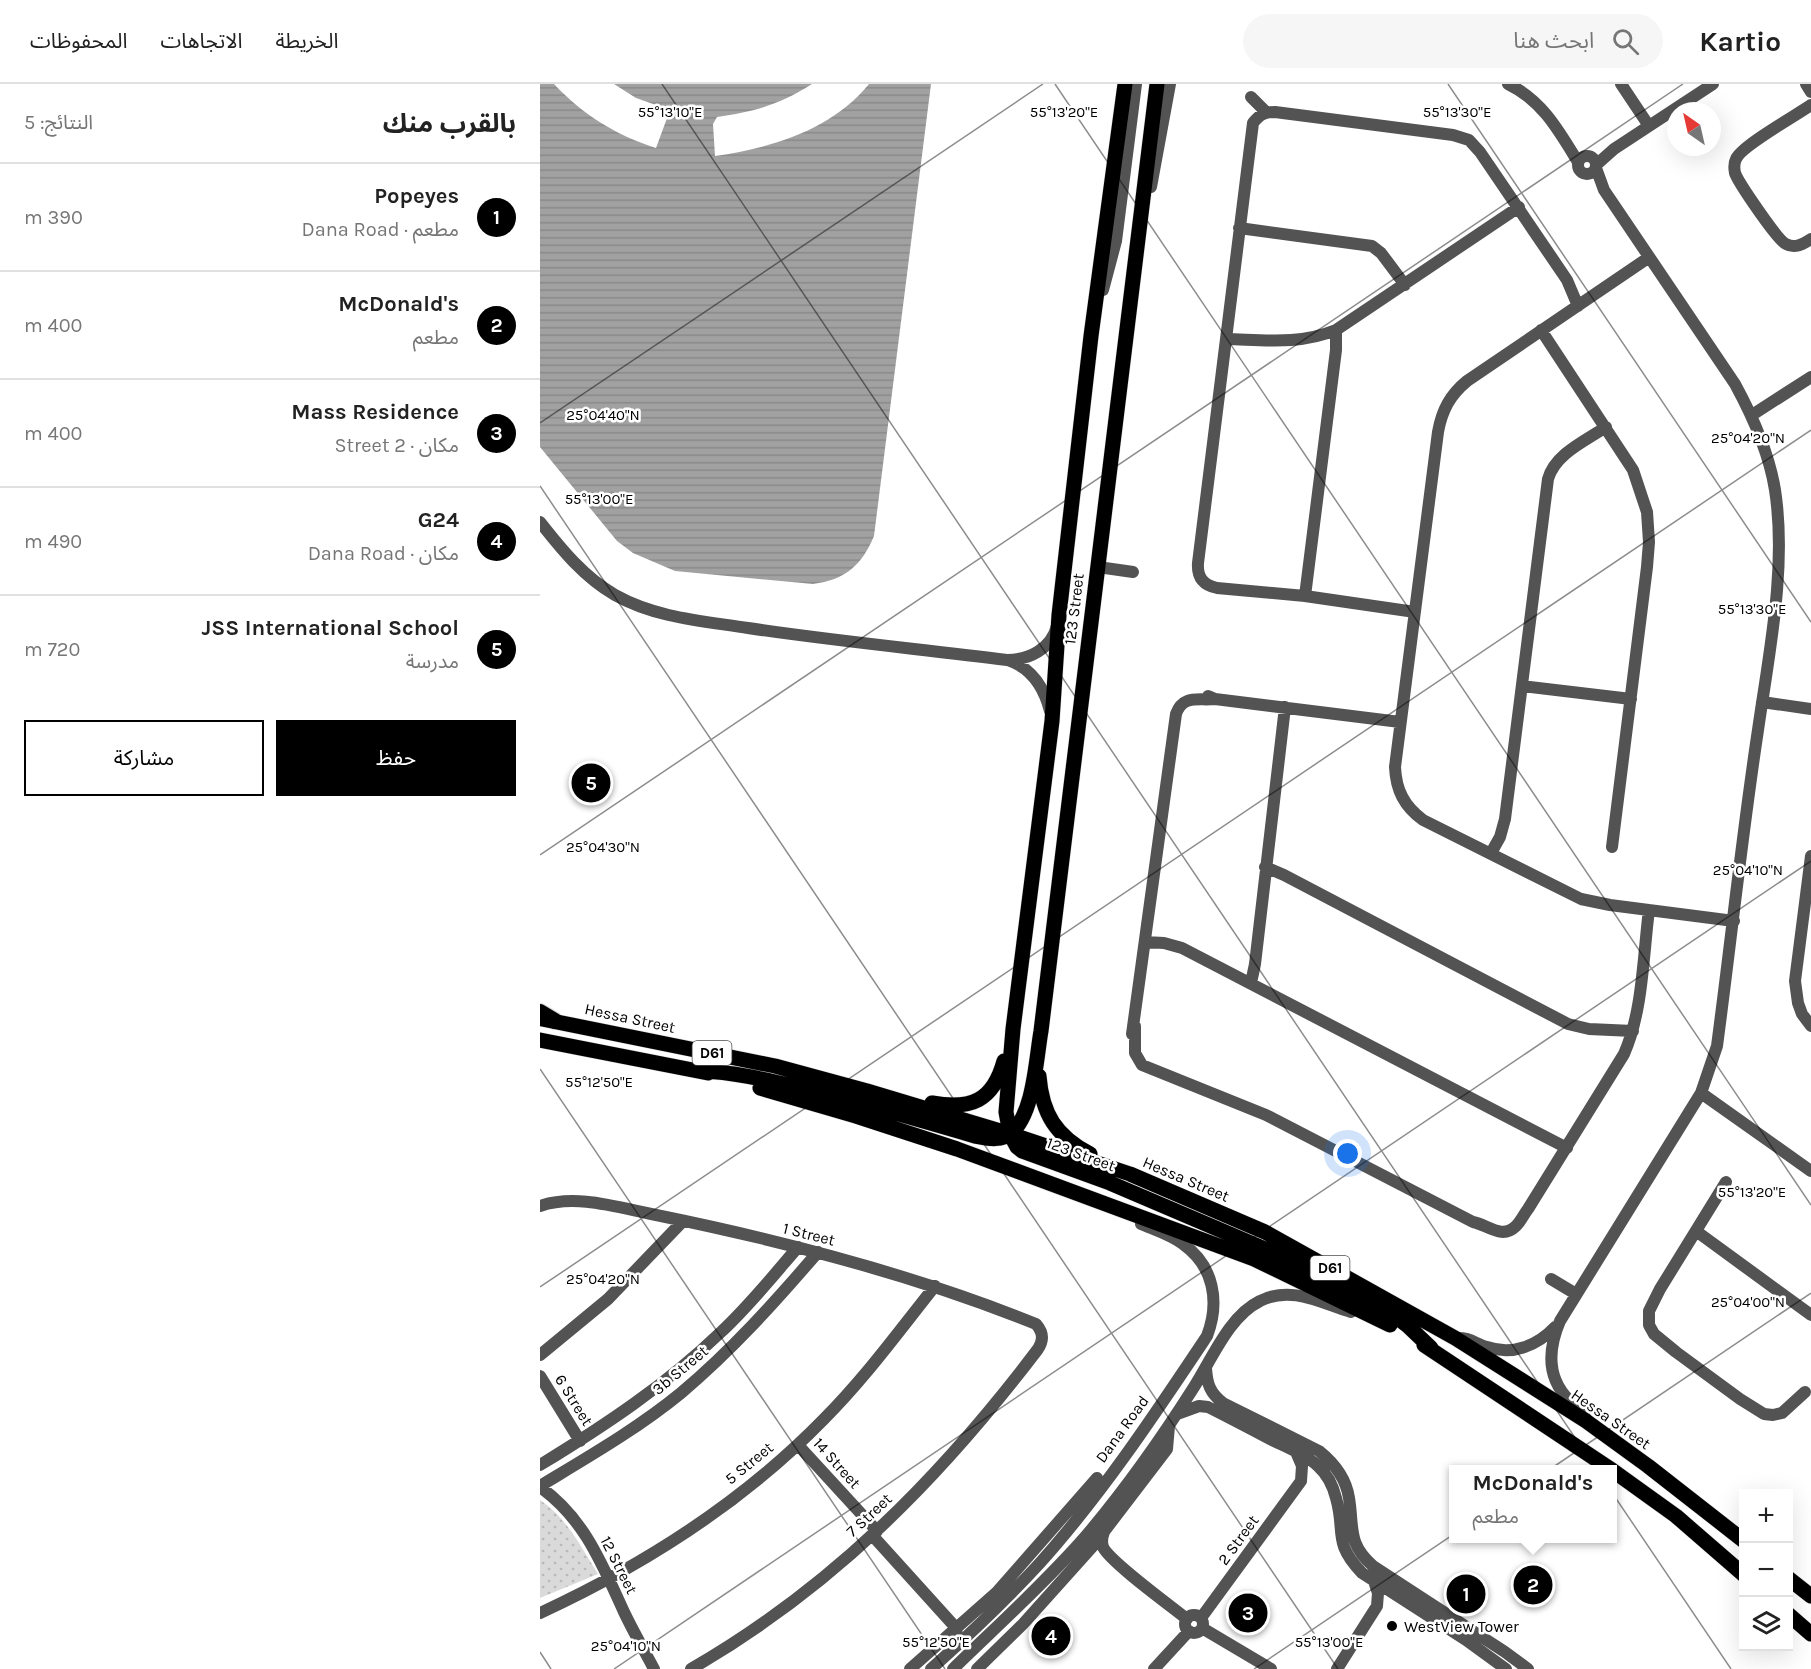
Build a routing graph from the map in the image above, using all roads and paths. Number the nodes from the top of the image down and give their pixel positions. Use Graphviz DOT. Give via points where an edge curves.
graph roads {
  1 [pos="1125,84"];
  2 [pos="1136,84"];
  3 [pos="1157,84"];
  4 [pos="1170,84"];
  5 [pos="1508,84"];
  6 [pos="1526,84"];
  7 [pos="1621,84"];
  8 [pos="1713,84"];
  9 [pos="1806,84"];
  10 [pos="1811,92"];
  11 [pos="1251,97"];
  12 [pos="1811,105"];
  13 [pos="1266,112"];
  14 [pos="1649,126"];
  15 [pos="1588,161"];
  16 [pos="1604,190"];
  17 [pos="1519,207"];
  18 [pos="1239,228"];
  19 [pos="1811,238"];
  20 [pos="1648,258"];
  21 [pos="1134,267"];
  22 [pos="1405,285"];
  23 [pos="1583,302"];
  24 [pos="1541,330"];
  25 [pos="1332,332"];
  26 [pos="1091,336"];
  27 [pos="1226,339"];
  28 [pos="1811,376"];
  29 [pos="1752,415"];
  30 [pos="1606,427"];
  31 [pos="540,522"];
  32 [pos="1098,567"];
  33 [pos="1132,572"];
  34 [pos="1305,596"];
  35 [pos="1414,612"];
  36 [pos="1059,615"];
  37 [pos="1007,660"];
  38 [pos="1522,686"];
  39 [pos="1631,699"];
  40 [pos="1762,702"];
  41 [pos="1285,707"];
  42 [pos="1811,709"];
  43 [pos="1052,721"];
  44 [pos="1400,722"];
  45 [pos="1612,847"];
  46 [pos="1496,856"];
  47 [pos="1811,856"];
  48 [pos="1264,873"];
  49 [pos="1649,910"];
  50 [pos="1734,921"];
  51 [pos="1147,929"];
  52 [pos="1145,942"];
  53 [pos="1182,948"];
  54 [pos="1246,981"];
  55 [pos="545,1017"];
  56 [pos="1811,1026"];
  57 [pos="1013,1029"];
  58 [pos="1041,1031"];
  59 [pos="1631,1036"];
  60 [pos="540,1040"];
  61 [pos="700,1071"];
  62 [pos="867,1091"];
  63 [pos="1701,1093"];
  64 [pos="1010,1134"];
  65 [pos="1567,1148"];
  66 [pos="1811,1171"];
  67 [pos="1130,1174"];
  68 [pos="1726,1182"];
  69 [pos="540,1206"];
  70 [pos="1112,1206"];
  71 [pos="683,1221"];
  72 [pos="1696,1232"];
  73 [pos="798,1247"];
  74 [pos="818,1252"];
  75 [pos="1551,1279"];
  76 [pos="935,1286"];
  77 [pos="1576,1294"];
  78 [pos="1811,1315"];
  79 [pos="1375,1317"];
  80 [pos="1560,1321"];
  81 [pos="1455,1338"];
  82 [pos="1431,1348"];
  83 [pos="1038,1349"];
  84 [pos="540,1355"];
  85 [pos="1206,1368"];
  86 [pos="540,1376"];
  87 [pos="1808,1388"];
  88 [pos="1155,1414"];
  89 [pos="1177,1414"];
  90 [pos="1586,1422"];
  91 [pos="1169,1426"];
  92 [pos="1268,1432"];
  93 [pos="580,1441"];
  94 [pos="798,1444"];
  95 [pos="1296,1452"];
  96 [pos="1117,1465"];
  97 [pos="1605,1465"];
  98 [pos="540,1466"];
  99 [pos="1617,1474"];
  100 [pos="1326,1475"];
  101 [pos="1301,1481"];
  102 [pos="540,1487"];
  103 [pos="874,1533"];
  104 [pos="1104,1533"];
  105 [pos="1739,1538"];
  106 [pos="1089,1541"];
  107 [pos="1118,1564"];
  108 [pos="1739,1571"];
  109 [pos="610,1579"];
  110 [pos="1374,1581"];
  111 [pos="1793,1582"];
  112 [pos="1036,1589"];
  113 [pos="1811,1596"];
  114 [pos="1399,1597"];
  115 [pos="1377,1606"];
  116 [pos="540,1613"];
  117 [pos="1793,1618"];
  118 [pos="1202,1623"];
  119 [pos="1023,1624"];
  120 [pos="1188,1625"];
  121 [pos="957,1629"];
  122 [pos="1811,1634"];
  123 [pos="1508,1666"];
  124 [pos="654,1669"];
  125 [pos="691,1669"];
  126 [pos="910,1669"];
  127 [pos="931,1669"];
  128 [pos="953,1669"];
  129 [pos="977,1669"];
  130 [pos="1154,1669"];
  131 [pos="1271,1669"];
  132 [pos="1337,1669"];
  133 [pos="1528,1669"];
  1 -- 26 [label="main road, 123 Street"];
  2 -- 26 [label="street" via="1116,241"];
  3 -- 21 [label="main road, 123 Street"];
  4 -- 21 [label="street"];
  5 -- 15 [label="street" via="1542,109"];
  6 -- 15 [label="street" via="1551,108"];
  7 -- 14 [label="street"];
  8 -- 14 [label="street"];
  9 -- 10 [label="street"];
  11 -- 13 [label="street"];
  12 -- 19 [label="street" via="1746,148 1734,167 1781,242 1794,246"];
  13 -- 17 [label="street" via="1461,136 1475,145"];
  13 -- 18 [label="street" via="1258,116 1251,131"];
  14 -- 15 [label="street"];
  15 -- 16 [label="street"];
  15 -- 16 [label="street" via="1591,174 1584,174"];
  16 -- 20 [label="street"];
  17 -- 22 [label="street"];
  17 -- 23 [label="street"];
  18 -- 22 [label="street" via="1372,246"];
  18 -- 27 [label="street"];
  20 -- 23 [label="street"];
  20 -- 29 [label="street"];
  21 -- 32 [label="main road, 123 Street"];
  22 -- 25 [label="street"];
  23 -- 24 [label="street"];
  24 -- 30 [label="street"];
  24 -- 35 [label="street" via="1458,388 1444,408"];
  25 -- 27 [label="street" via="1292,341"];
  25 -- 34 [label="street" via="1337,345"];
  26 -- 36 [label="main road, 123 Street"];
  27 -- 34 [label="street" via="1198,563 1200,577 1217,588"];
  28 -- 29 [label="street"];
  29 -- 40 [label="street" via="1774,488 1778,524 1775,593"];
  30 -- 38 [label="street" via="1560,458 1550,472"];
  30 -- 39 [label="street" via="1633,470 1648,527"];
  31 -- 37 [label="street" via="595,582 631,603 663,614"];
  32 -- 33 [label="street"];
  32 -- 58 [label="main road, 123 Street"];
  34 -- 35 [label="street"];
  35 -- 44 [label="street"];
  36 -- 37 [label="street" via="1055,632 1045,645 1031,655"];
  36 -- 43 [label="main road, 123 Street"];
  37 -- 43 [label="street" via="1028,670 1038,682"];
  38 -- 39 [label="street"];
  38 -- 46 [label="street" via="1505,819"];
  39 -- 45 [label="street"];
  40 -- 42 [label="street"];
  40 -- 50 [label="street"];
  41 -- 44 [label="street"];
  41 -- 48 [label="street"];
  41 -- 51 [label="street" via="1191,699 1177,710"];
  43 -- 57 [label="main road, 123 Street"];
  44 -- 46 [label="street" via="1395,767 1405,803 1423,820"];
  46 -- 49 [label="street" via="1581,899"];
  47 -- 56 [label="street" via="1795,981 1798,1004"];
  48 -- 54 [label="street" via="1255,964"];
  48 -- 59 [label="street" via="1302,886 1558,1019 1578,1027"];
  49 -- 50 [label="street"];
  49 -- 59 [label="street"];
  50 -- 63 [label="street" via="1717,1046"];
  51 -- 52 [label="street"];
  51 -- 53 [label="street"];
  52 -- 53 [label="street"];
  52 -- 65 [label="street" via="1131,1054 1140,1068 1252,1108 1496,1236 1508,1238 1518,1231"];
  53 -- 54 [label="street"];
  54 -- 65 [label="street"];
  55 -- 62 [label="main road, Hessa Street / D61" via="775,1066"];
  57 -- 62 [label="main road" via="999,1079 989,1092 970,1104 944,1105"];
  57 -- 64 [label="main road, 123 Street" via="1006,1112"];
  58 -- 64 [label="main road, 123 Street" via="1028,1103"];
  58 -- 67 [label="main road" via="1041,1093 1056,1129 1070,1143"];
  59 -- 65 [label="street" via="1618,1066"];
  60 -- 61 [label="main road, D61"];
  61 -- 64 [label="main road" via="736,1074 822,1093 975,1136 995,1139"];
  61 -- 70 [label="main road, D61" via="946,1145"];
  62 -- 64 [label="main road, Hessa Street / D61"];
  63 -- 66 [label="street"];
  63 -- 77 [label="street"];
  64 -- 67 [label="main road, Hessa Street / D61"];
  64 -- 82 [label="main road, 123 Street" via="1022,1151 1110,1183 1267,1250 1346,1289 1395,1316"];
  67 -- 81 [label="main road, Hessa Street / D61" via="1265,1232"];
  68 -- 72 [label="street"];
  69 -- 71 [label="street, 1 Street" via="577,1201"];
  70 -- 79 [label="main road, D61" via="1254,1259"];
  70 -- 88 [label="street, Dana Road" via="1184,1245 1205,1267 1214,1295 1207,1336"];
  71 -- 73 [label="street, 1 Street"];
  71 -- 84 [label="street" via="608,1299"];
  72 -- 78 [label="street"];
  72 -- 87 [label="street" via="1644,1312 1643,1326 1649,1336 1765,1420 1776,1422 1786,1416"];
  73 -- 74 [label="street, 1 Street"];
  73 -- 93 [label="street, 3b Street" via="706,1347 640,1401"];
  74 -- 76 [label="street, 1 Street"];
  74 -- 102 [label="street, 3b Street" via="753,1327 680,1394"];
  75 -- 77 [label="street"];
  76 -- 83 [label="street, 1 Street" via="1036,1324 1042,1336"];
  76 -- 94 [label="street, 5 Street" via="849,1393"];
  77 -- 80 [label="street"];
  79 -- 82 [label="main road, D61"];
  79 -- 85 [label="street" via="1301,1295 1273,1296 1253,1305 1237,1319"];
  80 -- 81 [label="street" via="1540,1340 1515,1350 1494,1350 1467,1338"];
  80 -- 90 [label="street" via="1550,1352 1553,1374 1563,1393 1584,1413"];
  81 -- 90 [label="main road, Hessa Street / D61"];
  82 -- 97 [label="main road, D61"];
  83 -- 103 [label="street, 7 Street" via="921,1489"];
  85 -- 89 [label="street"];
  85 -- 92 [label="street" via="1215,1397"];
  86 -- 93 [label="street, 6 Street"];
  88 -- 96 [label="street, Dana Road"];
  88 -- 121 [label="street" via="1138,1422 1040,1546"];
  89 -- 91 [label="street"];
  89 -- 92 [label="street" via="1208,1407"];
  90 -- 105 [label="main road, Hessa Street / D61"];
  91 -- 104 [label="street" via="1167,1449"];
  91 -- 106 [label="street"];
  92 -- 95 [label="street"];
  92 -- 123 [label="street" via="1319,1451 1338,1470 1349,1495 1352,1534 1363,1557"];
  93 -- 98 [label="street, 3b Street"];
  94 -- 103 [label="street, 14 Street"];
  94 -- 109 [label="street, 5 Street" via="691,1529"];
  95 -- 100 [label="street"];
  95 -- 101 [label="street" via="1302,1466"];
  96 -- 106 [label="street" via="1112,1481 1083,1522"];
  96 -- 127 [label="street, Dana Road" via="1039,1564"];
  99 -- 108 [label="main road, D61" via="1676,1516"];
  100 -- 101 [label="street" via="1313,1475"];
  100 -- 110 [label="street" via="1336,1498 1345,1551 1362,1574"];
  101 -- 118 [label="street, 2 Street"];
  102 -- 109 [label="street, 12 Street" via="562,1504 580,1526"];
  103 -- 121 [label="street, 14 Street"];
  103 -- 125 [label="street, 7 Street" via="776,1614"];
  104 -- 106 [label="street"];
  104 -- 107 [label="street" via="1104,1548"];
  106 -- 107 [label="street"];
  106 -- 112 [label="street"];
  106 -- 119 [label="street"];
  107 -- 120 [label="street"];
  109 -- 116 [label="street, 5 Street"];
  109 -- 124 [label="street, 12 Street"];
  110 -- 114 [label="street"];
  110 -- 115 [label="street"];
  111 -- 113 [label="main road"];
  112 -- 119 [label="street"];
  112 -- 128 [label="street"];
  114 -- 115 [label="street"];
  114 -- 123 [label="street"];
  115 -- 132 [label="street"];
  117 -- 122 [label="main road"];
  118 -- 120 [label="street" via="1196,1633"];
  118 -- 131 [label="street"];
  119 -- 129 [label="street"];
  120 -- 130 [label="street"];
  121 -- 126 [label="street"];
  123 -- 133 [label="street"];
}
